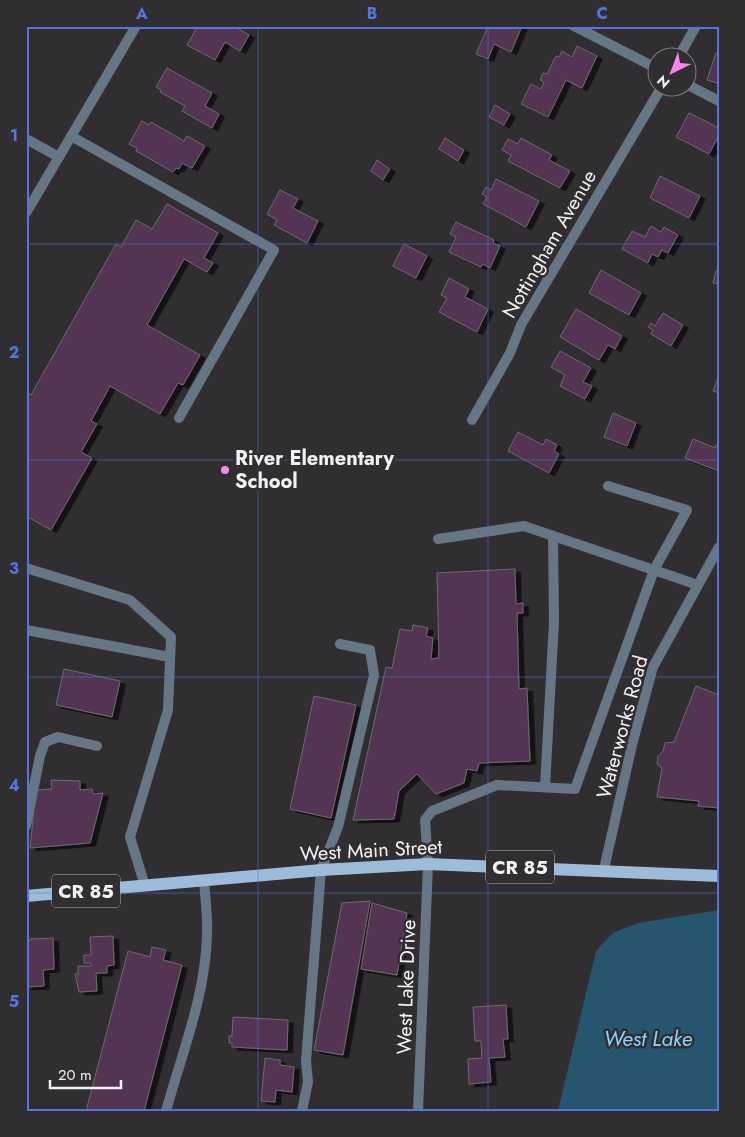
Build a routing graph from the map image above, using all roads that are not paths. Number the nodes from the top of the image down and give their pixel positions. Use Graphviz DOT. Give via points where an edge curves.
graph roads {
  1 [pos="136,26"];
  2 [pos="574,26"];
  3 [pos="696,26"];
  4 [pos="684,48"];
  5 [pos="648,64"];
  6 [pos="698,90"];
  7 [pos="655,98"];
  8 [pos="719,101"];
  9 [pos="71,136"];
  10 [pos="26,139"];
  11 [pos="59,157"];
  12 [pos="26,213"];
  13 [pos="179,418"];
  14 [pos="472,420"];
  15 [pos="608,486"];
  16 [pos="553,536"];
  17 [pos="438,539"];
  18 [pos="719,547"];
  19 [pos="26,568"];
  20 [pos="654,570"];
  21 [pos="698,585"];
  22 [pos="26,630"];
  23 [pos="340,644"];
  24 [pos="170,657"];
  25 [pos="97,746"];
  26 [pos="545,787"];
  27 [pos="26,826"];
  28 [pos="428,864"];
  29 [pos="604,869"];
  30 [pos="321,870"];
  31 [pos="719,876"];
  32 [pos="204,880"];
  33 [pos="145,886"];
  34 [pos="26,896"];
  35 [pos="166,1111"];
  36 [pos="302,1111"];
  37 [pos="418,1111"];
  1 -- 9 [label="street"];
  2 -- 5 [label="street"];
  3 -- 4 [label="street"];
  6 -- 8 [label="street"];
  7 -- 14 [label="street, Nottingham Avenue" via="521,325 510,353"];
  9 -- 11 [label="street"];
  9 -- 13 [label="street" via="274,250"];
  10 -- 11 [label="street"];
  11 -- 12 [label="street"];
  15 -- 20 [label="street" via="687,510"];
  16 -- 17 [label="street" via="524,526"];
  16 -- 20 [label="street"];
  16 -- 26 [label="street" via="554,621"];
  18 -- 21 [label="street, Waterworks Road"];
  19 -- 24 [label="street" via="130,600 171,636"];
  20 -- 21 [label="street"];
  20 -- 26 [label="street, West Lake Drive" via="575,789"];
  21 -- 29 [label="street, Waterworks Road" via="653,666"];
  22 -- 24 [label="street"];
  23 -- 30 [label="street" via="370,650 374,675 338,827"];
  24 -- 33 [label="street" via="168,710 130,837"];
  25 -- 27 [label="street" via="58,737 46,742 40,756"];
  26 -- 28 [label="street, West Lake Drive" via="497,785 432,812 425,820"];
  28 -- 29 [label="main road, West Main Street / CR 85"];
  28 -- 30 [label="main road, West Main Street / CR 85"];
  28 -- 37 [label="street, West Lake Drive"];
  29 -- 31 [label="main road, West Main Street / CR 85"];
  30 -- 32 [label="main road, West Main Street / CR 85"];
  30 -- 36 [label="street" via="306,1061 308,1082"];
  32 -- 33 [label="main road, West Main Street / CR 85"];
  32 -- 35 [label="street" via="208,934 204,968"];
  33 -- 34 [label="main road, West Main Street / CR 85"];
}
